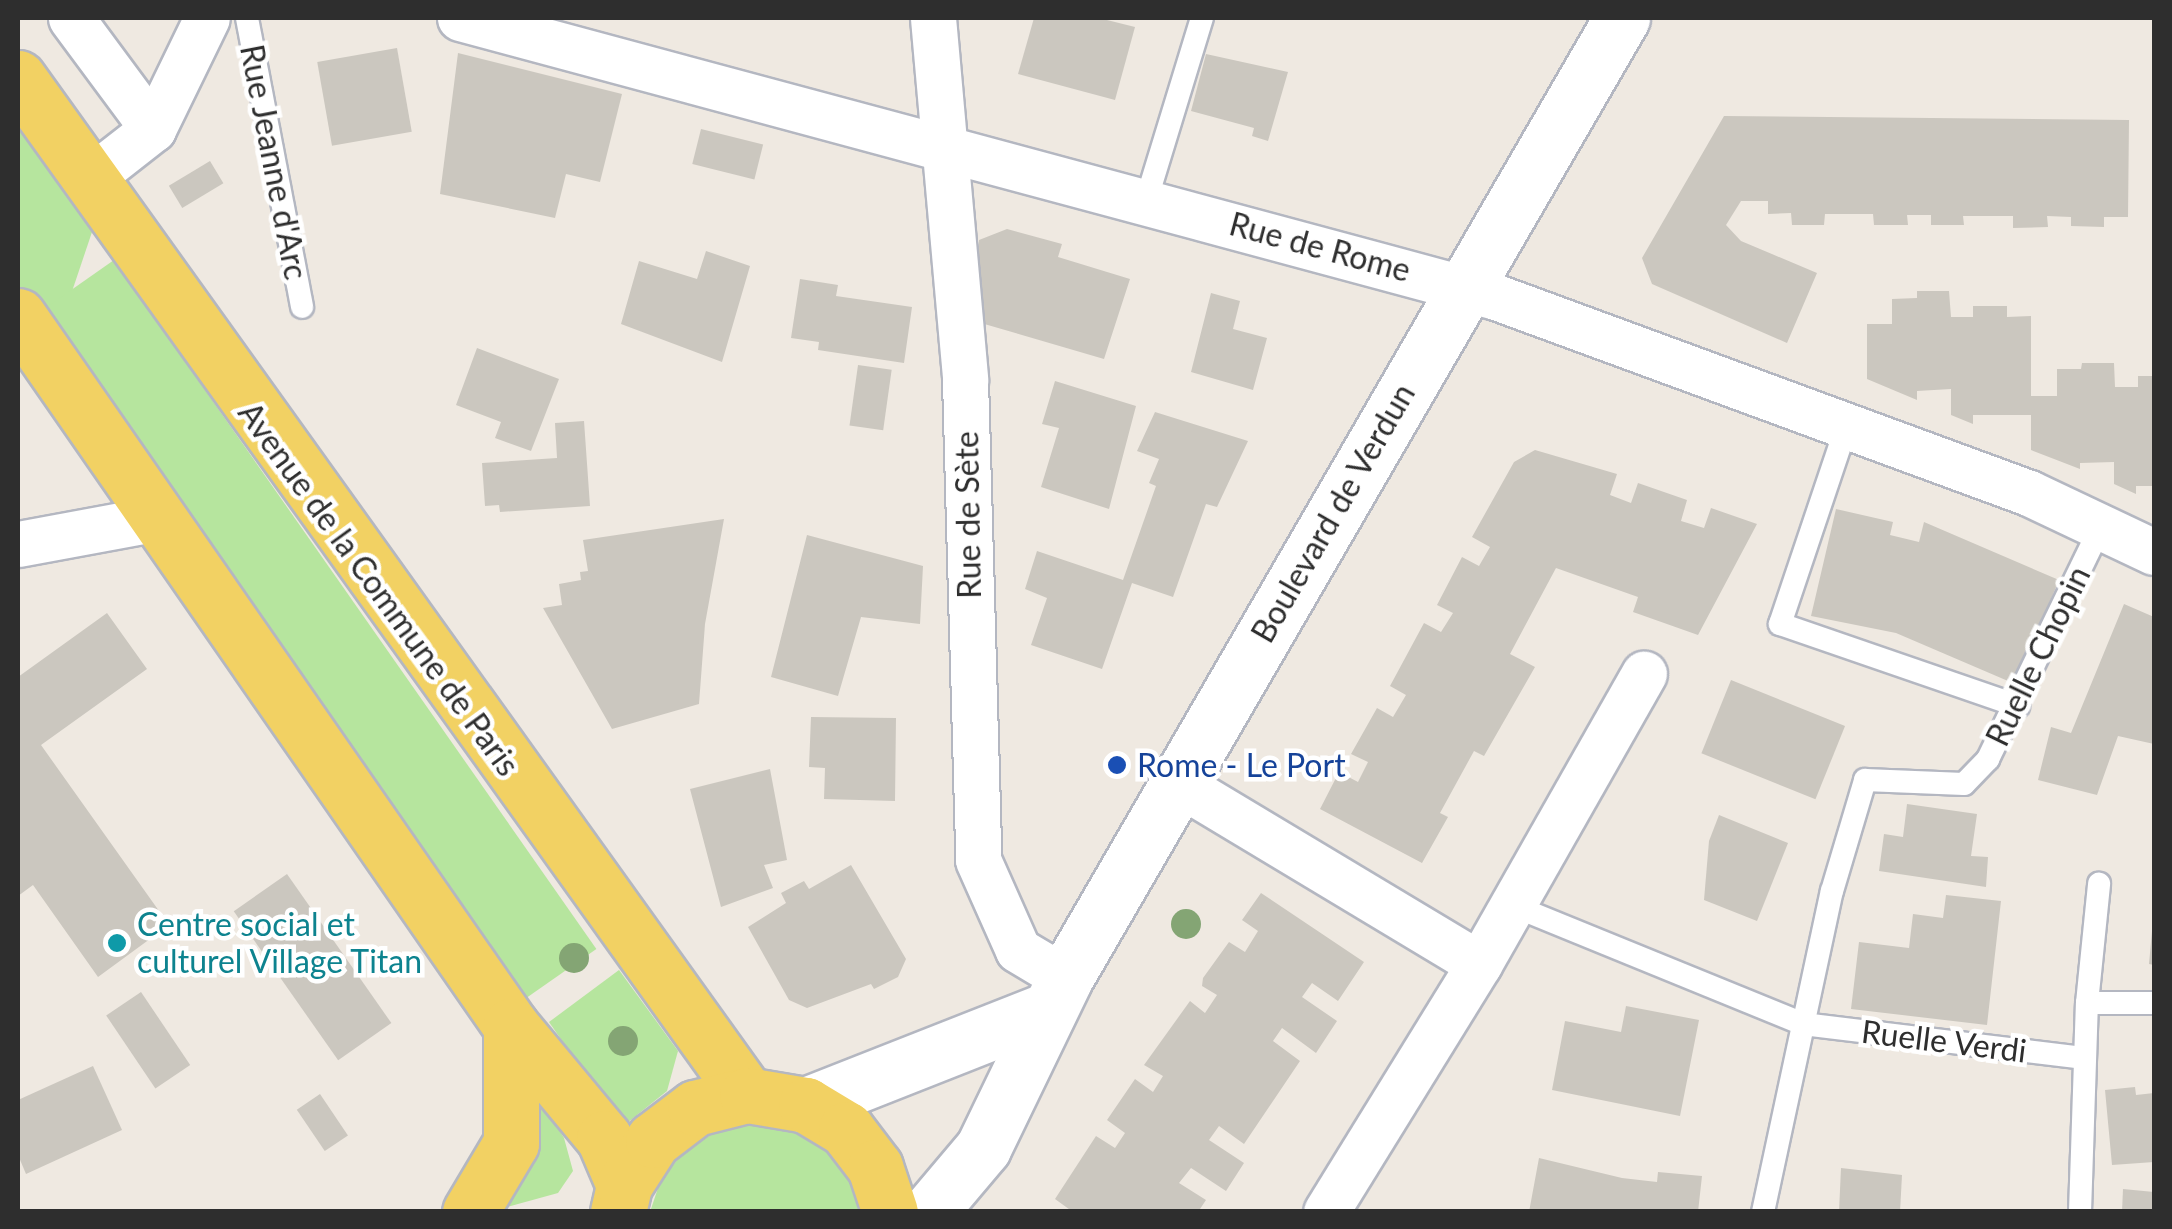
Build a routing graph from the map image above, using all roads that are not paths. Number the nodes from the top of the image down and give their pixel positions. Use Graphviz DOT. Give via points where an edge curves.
graph roads {
  1 [pos="72,18"];
  2 [pos="208,18"];
  3 [pos="247,18"];
  4 [pos="460,18"];
  5 [pos="933,18"];
  6 [pos="1202,18"];
  7 [pos="1622,18"];
  8 [pos="18,78"];
  9 [pos="153,129"];
  10 [pos="948,146"];
  11 [pos="89,179"];
  12 [pos="1146,200"];
  13 [pos="1462,287"];
  14 [pos="302,307"];
  15 [pos="18,316"];
  16 [pos="1847,425"];
  17 [pos="158,518"];
  18 [pos="2099,530"];
  19 [pos="18,544"];
  20 [pos="2154,552"];
  21 [pos="1644,674"];
  22 [pos="2018,706"];
  23 [pos="1178,783"];
  24 [pos="2099,884"];
  25 [pos="1514,906"];
  26 [pos="1478,964"];
  27 [pos="1056,994"];
  28 [pos="2154,1002"];
  29 [pos="2086,1004"];
  30 [pos="1803,1024"];
  31 [pos="511,1026"];
  32 [pos="2085,1058"];
  33 [pos="747,1095"];
  34 [pos="806,1105"];
  35 [pos="621,1198"];
  36 [pos="470,1212"];
  37 [pos="890,1212"];
  38 [pos="929,1212"];
  39 [pos="1326,1212"];
  40 [pos="1763,1212"];
  41 [pos="2080,1212"];
  1 -- 9 [label="street"];
  2 -- 9 [label="street"];
  3 -- 14 [label="lane, Rue Jeanne d'Arc"];
  4 -- 10 [label="street, Rue de Rome"];
  5 -- 10 [label="street, Rue de Sète"];
  6 -- 12 [label="lane"];
  7 -- 13 [label="main road, Boulevard de Verdun"];
  8 -- 11 [label="main road, Avenue de la Commune de Paris"];
  9 -- 11 [label="street"];
  10 -- 12 [label="street, Rue de Rome"];
  10 -- 27 [label="street, Rue de Sète" via="965,380 978,860 1018,950"];
  11 -- 33 [label="main road, Avenue de la Commune de Paris"];
  12 -- 13 [label="street, Rue de Rome"];
  13 -- 16 [label="street, Rue de Rome"];
  13 -- 23 [label="main road, Boulevard de Verdun"];
  15 -- 17 [label="main road"];
  16 -- 18 [label="street, Rue de Rome" via="2028,493"];
  16 -- 22 [label="lane" via="1780,624"];
  17 -- 19 [label="street"];
  17 -- 31 [label="main road"];
  18 -- 20 [label="street, Rue de Rome"];
  18 -- 22 [label="lane, Ruelle Chopin"];
  21 -- 25 [label="street"];
  22 -- 30 [label="lane, Ruelle Chopin" via="1988,759 1964,784 1865,780"];
  23 -- 26 [label="street"];
  23 -- 27 [label="main road, Boulevard de Verdun"];
  24 -- 29 [label="lane"];
  25 -- 26 [label="street"];
  25 -- 30 [label="lane, Ruelle Verdi"];
  26 -- 39 [label="street"];
  27 -- 34 [label="main road"];
  27 -- 38 [label="main road, Boulevard de Verdun" via="984,1148"];
  28 -- 29 [label="lane"];
  29 -- 32 [label="lane"];
  30 -- 32 [label="lane, Ruelle Verdi"];
  30 -- 40 [label="lane"];
  31 -- 35 [label="main road" via="604,1138"];
  31 -- 36 [label="main road" via="511,1143"];
  32 -- 41 [label="lane"];
  33 -- 34 [label="main road"];
  33 -- 35 [label="main road" via="695,1108 653,1140"];
  34 -- 37 [label="main road" via="856,1142 875,1167"];
}
